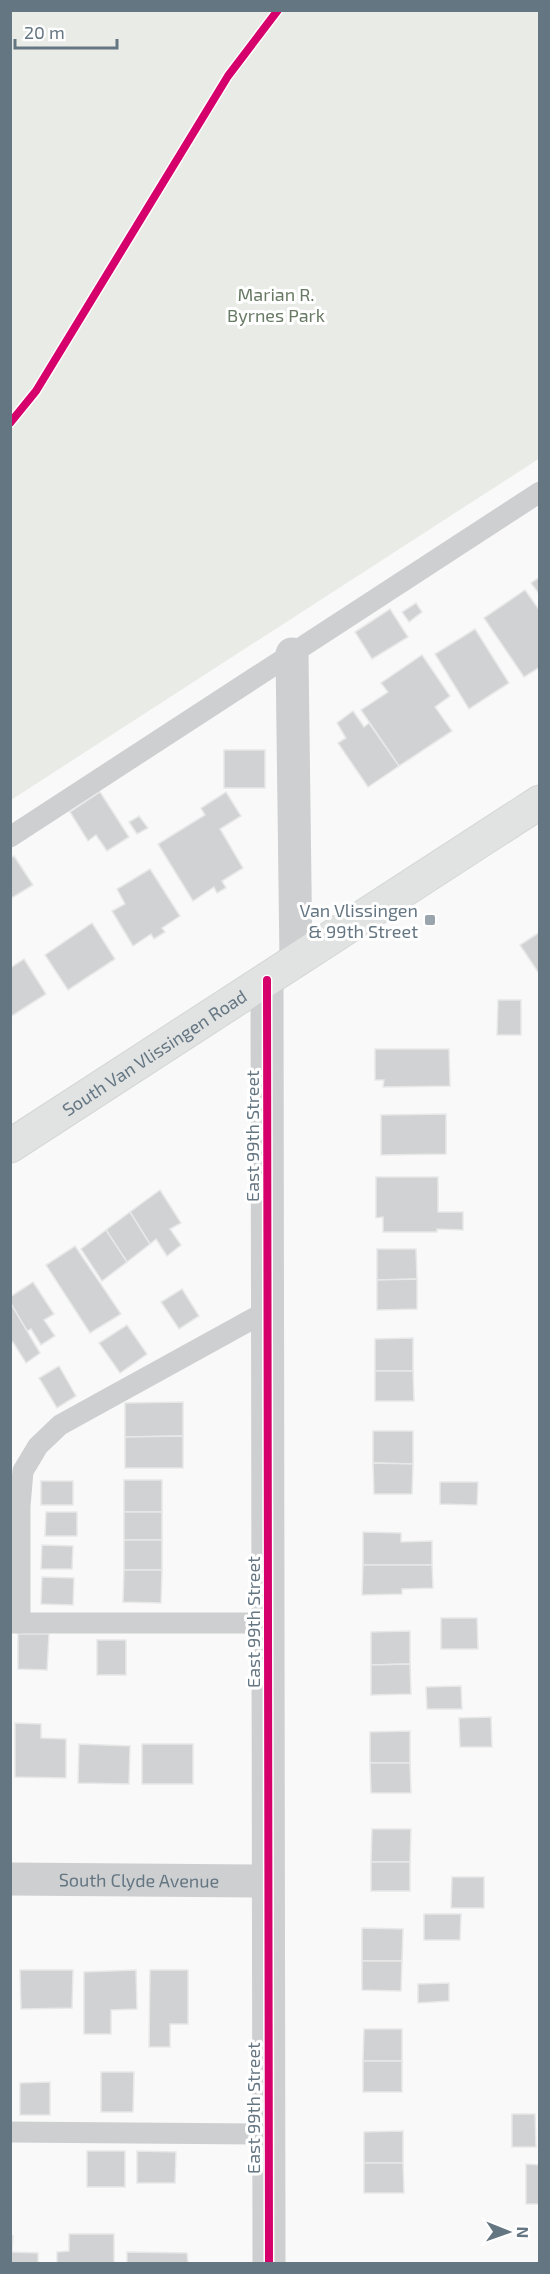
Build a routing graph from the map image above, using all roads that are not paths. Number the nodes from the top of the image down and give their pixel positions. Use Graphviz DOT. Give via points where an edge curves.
graph roads {
  1 [pos="540,492"];
  2 [pos="292,654"];
  3 [pos="540,802"];
  4 [pos="10,837"];
  5 [pos="296,961"];
  6 [pos="267,980"];
  7 [pos="10,1146"];
  8 [pos="267,1311"];
  9 [pos="15,1623"];
  10 [pos="268,1623"];
  11 [pos="10,1880"];
  12 [pos="268,1881"];
  13 [pos="10,2132"];
  14 [pos="268,2134"];
  15 [pos="268,2264"];
  1 -- 2 [label="lane"];
  2 -- 4 [label="lane"];
  2 -- 5 [label="street"];
  3 -- 5 [label="main road, South Van Vlissingen Road"];
  5 -- 6 [label="main road, South Van Vlissingen Road"];
  6 -- 7 [label="main road, South Van Vlissingen Road"];
  6 -- 8 [label="street, East 99th Street"];
  8 -- 9 [label="lane" via="60,1425 38,1446 23,1471"];
  8 -- 10 [label="street, East 99th Street"];
  9 -- 10 [label="lane"];
  10 -- 12 [label="street, East 99th Street"];
  11 -- 12 [label="street, South Clyde Avenue"];
  12 -- 14 [label="street, East 99th Street"];
  13 -- 14 [label="lane"];
  14 -- 15 [label="street, East 99th Street"];
}
